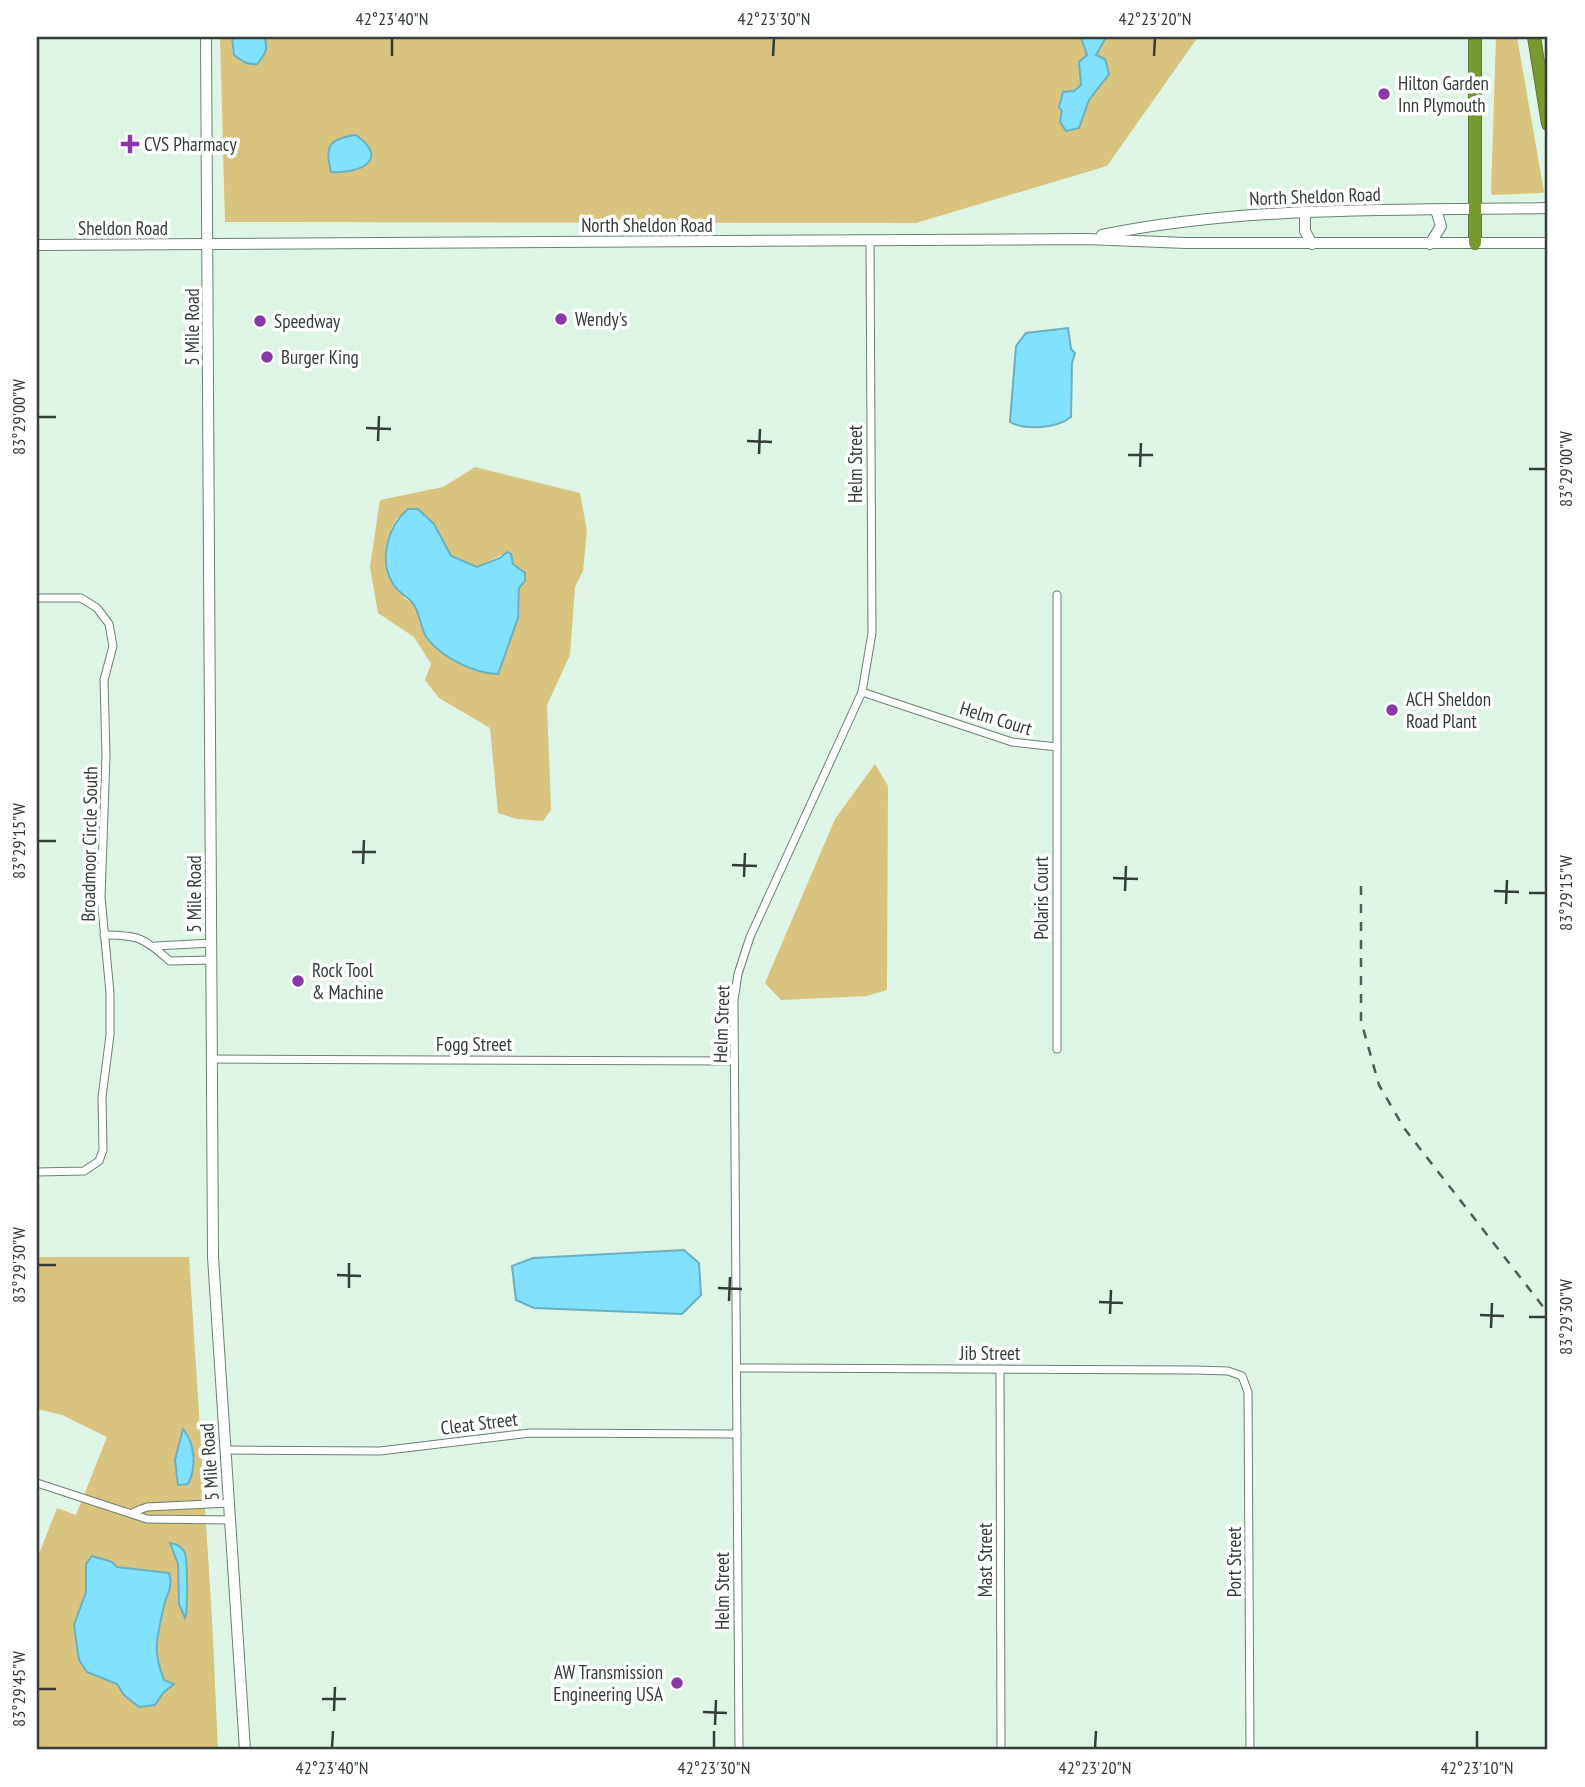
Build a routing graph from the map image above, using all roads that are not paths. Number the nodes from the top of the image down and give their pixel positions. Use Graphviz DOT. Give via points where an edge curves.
graph roads {
  1 [pos="206,37"];
  2 [pos="1475,37"];
  3 [pos="1534,37"];
  4 [pos="1548,124"];
  5 [pos="1548,208"];
  6 [pos="1475,209"];
  7 [pos="1436,210"];
  8 [pos="1305,212"];
  9 [pos="1086,239"];
  10 [pos="870,241"];
  11 [pos="1475,243"];
  12 [pos="1548,243"];
  13 [pos="1312,244"];
  14 [pos="1430,244"];
  15 [pos="37,245"];
  16 [pos="209,246"];
  17 [pos="1057,595"];
  18 [pos="37,598"];
  19 [pos="862,692"];
  20 [pos="1057,747"];
  21 [pos="104,935"];
  22 [pos="212,943"];
  23 [pos="156,946"];
  24 [pos="212,960"];
  25 [pos="1056,1049"];
  26 [pos="212,1059"];
  27 [pos="734,1061"];
  28 [pos="37,1172"];
  29 [pos="737,1368"];
  30 [pos="1000,1369"];
  31 [pos="1242,1376"];
  32 [pos="737,1434"];
  33 [pos="226,1450"];
  34 [pos="37,1483"];
  35 [pos="229,1503"];
  36 [pos="134,1512"];
  37 [pos="230,1520"];
  38 [pos="245,1750"];
  39 [pos="739,1750"];
  40 [pos="1001,1750"];
  41 [pos="1250,1750"];
  1 -- 16 [label="main road, 5 Mile Road"];
  2 -- 6 [label="highway"];
  3 -- 4 [label="highway"];
  5 -- 6 [label="main road, North Sheldon Road"];
  6 -- 7 [label="main road, North Sheldon Road"];
  6 -- 11 [label="highway"];
  7 -- 8 [label="main road, North Sheldon Road"];
  7 -- 14 [label="main road" via="1441,226"];
  8 -- 9 [label="main road, North Sheldon Road" via="1138,228"];
  8 -- 13 [label="main road" via="1305,231"];
  9 -- 10 [label="main road, North Sheldon Road"];
  9 -- 13 [label="main road, North Sheldon Road"];
  10 -- 16 [label="main road, North Sheldon Road"];
  10 -- 19 [label="street, Helm Street" via="872,634"];
  11 -- 12 [label="main road, North Sheldon Road"];
  11 -- 14 [label="main road, North Sheldon Road"];
  13 -- 14 [label="main road, North Sheldon Road"];
  15 -- 16 [label="main road, Sheldon Road"];
  16 -- 22 [label="main road, 5 Mile Road"];
  17 -- 20 [label="street, Helm Court"];
  18 -- 21 [label="street, Broadmoor Circle South" via="81,598 97,608 109,624 113,646 104,680"];
  19 -- 20 [label="street, Helm Court" via="1012,742"];
  19 -- 27 [label="street, Helm Street" via="744,953 734,1000"];
  20 -- 25 [label="street, Polaris Court"];
  21 -- 23 [label="street" via="134,935"];
  21 -- 28 [label="street, Broadmoor Circle South" via="110,1035 102,1097 103,1150 93,1168 74,1173"];
  22 -- 23 [label="street"];
  22 -- 24 [label="main road, 5 Mile Road"];
  23 -- 24 [label="street" via="170,961"];
  24 -- 26 [label="main road, 5 Mile Road"];
  26 -- 27 [label="street, Fogg Street"];
  26 -- 33 [label="main road, 5 Mile Road" via="213,1257"];
  27 -- 29 [label="street, Helm Street"];
  29 -- 30 [label="street, Jib Street"];
  29 -- 32 [label="street, Helm Street"];
  30 -- 31 [label="street, Jib Street" via="1228,1371"];
  30 -- 40 [label="street, Mast Street"];
  31 -- 41 [label="street, Port Street" via="1248,1392"];
  32 -- 33 [label="street, Cleat Street" via="530,1433 380,1451"];
  32 -- 39 [label="street, Helm Street"];
  33 -- 35 [label="main road, 5 Mile Road"];
  34 -- 36 [label="street"];
  35 -- 36 [label="street" via="147,1507"];
  35 -- 37 [label="main road, 5 Mile Road"];
  36 -- 37 [label="street" via="147,1519"];
  37 -- 38 [label="main road, 5 Mile Road"];
}
